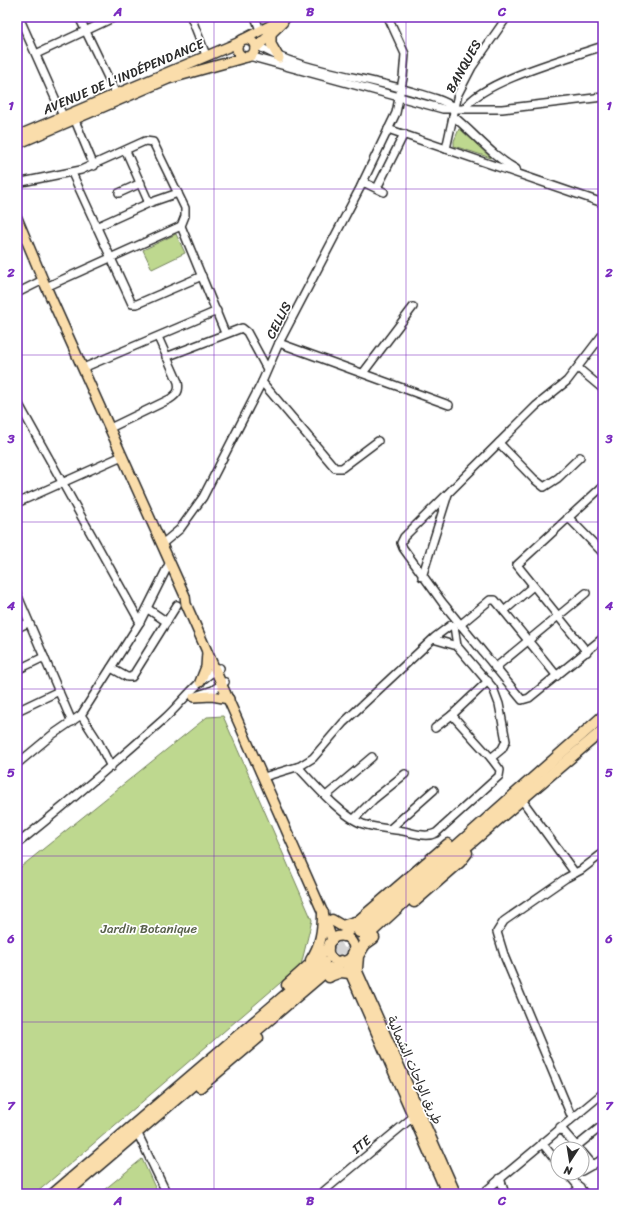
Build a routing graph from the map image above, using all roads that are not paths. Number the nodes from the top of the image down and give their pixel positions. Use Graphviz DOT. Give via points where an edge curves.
graph roads {
  1 [pos="21,17"];
  2 [pos="79,17"];
  3 [pos="115,17"];
  4 [pos="191,17"];
  5 [pos="254,17"];
  6 [pos="288,17"];
  7 [pos="388,17"];
  8 [pos="507,17"];
  9 [pos="260,30"];
  10 [pos="87,32"];
  11 [pos="271,33"];
  12 [pos="242,40"];
  13 [pos="603,46"];
  14 [pos="252,50"];
  15 [pos="36,54"];
  16 [pos="206,55"];
  17 [pos="279,58"];
  18 [pos="401,88"];
  19 [pos="116,94"];
  20 [pos="400,96"];
  21 [pos="603,97"];
  22 [pos="455,108"];
  23 [pos="465,108"];
  24 [pos="63,116"];
  25 [pos="453,116"];
  26 [pos="74,118"];
  27 [pos="388,129"];
  28 [pos="404,134"];
  29 [pos="17,136"];
  30 [pos="17,144"];
  31 [pos="446,148"];
  32 [pos="126,151"];
  33 [pos="94,166"];
  34 [pos="72,173"];
  35 [pos="532,178"];
  36 [pos="363,182"];
  37 [pos="17,183"];
  38 [pos="140,183"];
  39 [pos="376,188"];
  40 [pos="384,192"];
  41 [pos="119,193"];
  42 [pos="178,193"];
  43 [pos="149,203"];
  44 [pos="603,203"];
  45 [pos="17,218"];
  46 [pos="182,226"];
  47 [pos="96,227"];
  48 [pos="111,257"];
  49 [pos="202,276"];
  50 [pos="44,283"];
  51 [pos="17,293"];
  52 [pos="414,306"];
  53 [pos="217,311"];
  54 [pos="225,333"];
  55 [pos="603,334"];
  56 [pos="158,337"];
  57 [pos="279,343"];
  58 [pos="166,357"];
  59 [pos="83,368"];
  60 [pos="578,368"];
  61 [pos="267,369"];
  62 [pos="363,373"];
  63 [pos="262,382"];
  64 [pos="603,389"];
  65 [pos="17,401"];
  66 [pos="449,405"];
  67 [pos="110,428"];
  68 [pos="378,441"];
  69 [pos="499,443"];
  70 [pos="122,456"];
  71 [pos="580,457"];
  72 [pos="62,483"];
  73 [pos="603,486"];
  74 [pos="448,492"];
  75 [pos="17,503"];
  76 [pos="568,517"];
  77 [pos="162,544"];
  78 [pos="603,553"];
  79 [pos="170,562"];
  80 [pos="422,576"];
  81 [pos="533,586"];
  82 [pos="586,593"];
  83 [pos="17,594"];
  84 [pos="185,596"];
  85 [pos="178,605"];
  86 [pos="148,609"];
  87 [pos="504,611"];
  88 [pos="558,616"];
  89 [pos="28,622"];
  90 [pos="140,622"];
  91 [pos="167,622"];
  92 [pos="460,625"];
  93 [pos="17,628"];
  94 [pos="603,638"];
  95 [pos="433,639"];
  96 [pos="528,641"];
  97 [pos="456,646"];
  98 [pos="207,648"];
  99 [pos="586,652"];
  100 [pos="44,657"];
  101 [pos="111,668"];
  102 [pos="495,668"];
  103 [pos="218,669"];
  104 [pos="17,670"];
  105 [pos="557,676"];
  106 [pos="488,681"];
  107 [pos="200,682"];
  108 [pos="224,683"];
  109 [pos="59,691"];
  110 [pos="194,697"];
  111 [pos="229,699"];
  112 [pos="177,707"];
  113 [pos="17,711"];
  114 [pos="81,715"];
  115 [pos="452,715"];
  116 [pos="603,716"];
  117 [pos="72,722"];
  118 [pos="435,728"];
  119 [pos="603,730"];
  120 [pos="372,757"];
  121 [pos="490,758"];
  122 [pos="17,764"];
  123 [pos="111,767"];
  124 [pos="298,767"];
  125 [pos="405,774"];
  126 [pos="267,776"];
  127 [pos="434,790"];
  128 [pos="326,796"];
  129 [pos="522,800"];
  130 [pos="490,815"];
  131 [pos="354,819"];
  132 [pos="390,829"];
  133 [pos="17,844"];
  134 [pos="603,853"];
  135 [pos="574,873"];
  136 [pos="323,913"];
  137 [pos="332,920"];
  138 [pos="357,922"];
  139 [pos="342,936"];
  140 [pos="362,938"];
  141 [pos="330,944"];
  142 [pos="347,958"];
  143 [pos="305,969"];
  144 [pos="328,969"];
  145 [pos="353,971"];
  146 [pos="189,1078"];
  147 [pos="603,1093"];
  148 [pos="413,1117"];
  149 [pos="572,1118"];
  150 [pos="603,1125"];
  151 [pos="560,1127"];
  152 [pos="137,1132"];
  153 [pos="573,1141"];
  154 [pos="585,1141"];
  155 [pos="542,1144"];
  156 [pos="550,1154"];
  157 [pos="603,1159"];
  158 [pos="590,1161"];
  159 [pos="593,1165"];
  160 [pos="590,1167"];
  161 [pos="500,1178"];
  162 [pos="574,1181"];
  163 [pos="580,1187"];
  164 [pos="324,1192"];
  165 [pos="54,1194"];
  166 [pos="65,1194"];
  167 [pos="167,1194"];
  168 [pos="447,1194"];
  169 [pos="456,1194"];
  170 [pos="482,1194"];
  171 [pos="505,1194"];
  172 [pos="573,1194"];
  173 [pos="585,1194"];
  1 -- 15 [label="street"];
  2 -- 10 [label="street"];
  3 -- 10 [label="street"];
  4 -- 16 [label="street"];
  5 -- 9 [label="street"];
  6 -- 9 [label="main road, AVENUE DE L'INDÉPENDANCE"];
  6 -- 11 [label="main road, AVENUE DE L'INDÉPENDANCE"];
  7 -- 18 [label="street, CELLIS" via="405,54"];
  8 -- 22 [label="street, BANQUES" via="472,68 458,94"];
  9 -- 12 [label="main road, AVENUE DE L'INDÉPENDANCE"];
  10 -- 15 [label="street"];
  10 -- 19 [label="street"];
  11 -- 14 [label="main road, AVENUE DE L'INDÉPENDANCE"];
  11 -- 17 [label="main road" via="271,44"];
  12 -- 14 [label="main road" via="250,40"];
  12 -- 14 [label="main road" via="237,47 239,53"];
  12 -- 16 [label="main road, AVENUE DE L'INDÉPENDANCE"];
  13 -- 23 [label="street" via="498,84 473,98"];
  14 -- 17 [label="street"];
  14 -- 20 [label="street"];
  14 -- 26 [label="main road, AVENUE DE L'INDÉPENDANCE" via="173,77"];
  15 -- 24 [label="street"];
  16 -- 19 [label="main road, AVENUE DE L'INDÉPENDANCE"];
  17 -- 18 [label="street"];
  18 -- 20 [label="street, CELLIS"];
  18 -- 22 [label="street" via="441,100"];
  19 -- 24 [label="main road, AVENUE DE L'INDÉPENDANCE"];
  20 -- 22 [label="street" via="443,109"];
  20 -- 27 [label="street, CELLIS" via="396,113"];
  21 -- 23 [label="street" via="502,108"];
  22 -- 23 [label="street"];
  22 -- 25 [label="street, BANQUES"];
  24 -- 29 [label="main road, AVENUE DE L'INDÉPENDANCE"];
  25 -- 31 [label="street, BANQUES"];
  25 -- 35 [label="street" via="467,126 498,157"];
  26 -- 30 [label="main road, AVENUE DE L'INDÉPENDANCE"];
  26 -- 33 [label="street"];
  27 -- 28 [label="street"];
  27 -- 36 [label="street, CELLIS"];
  28 -- 31 [label="street"];
  28 -- 39 [label="street"];
  31 -- 35 [label="street"];
  32 -- 33 [label="street"];
  32 -- 38 [label="street"];
  32 -- 42 [label="street" via="145,141 153,142"];
  33 -- 34 [label="street"];
  34 -- 37 [label="street"];
  34 -- 47 [label="street"];
  35 -- 44 [label="street"];
  36 -- 39 [label="street"];
  36 -- 57 [label="street, CELLIS"];
  38 -- 41 [label="street"];
  38 -- 43 [label="street"];
  39 -- 40 [label="street"];
  42 -- 43 [label="street"];
  42 -- 46 [label="street" via="186,212"];
  43 -- 47 [label="street"];
  45 -- 50 [label="main road"];
  46 -- 48 [label="street"];
  46 -- 49 [label="street"];
  47 -- 48 [label="street"];
  48 -- 49 [label="street" via="131,302 135,304"];
  48 -- 50 [label="street"];
  49 -- 53 [label="street"];
  50 -- 51 [label="street"];
  50 -- 59 [label="main road"];
  52 -- 62 [label="street"];
  53 -- 54 [label="street"];
  53 -- 56 [label="street"];
  54 -- 58 [label="street"];
  54 -- 61 [label="street" via="245,329"];
  55 -- 60 [label="street"];
  56 -- 58 [label="street"];
  56 -- 59 [label="street"];
  57 -- 61 [label="street, CELLIS"];
  57 -- 62 [label="street"];
  58 -- 67 [label="street" via="178,382 178,393"];
  59 -- 67 [label="main road"];
  60 -- 64 [label="street"];
  60 -- 69 [label="street"];
  61 -- 63 [label="street, CELLIS"];
  62 -- 66 [label="street"];
  63 -- 68 [label="street" via="335,468 342,468"];
  63 -- 77 [label="street, CELLIS" via="203,497 180,529"];
  65 -- 72 [label="street"];
  67 -- 70 [label="main road"];
  69 -- 71 [label="street" via="544,487 558,478"];
  69 -- 74 [label="street"];
  70 -- 72 [label="street"];
  70 -- 77 [label="main road"];
  72 -- 75 [label="street"];
  72 -- 90 [label="street"];
  73 -- 76 [label="street"];
  74 -- 80 [label="street"];
  74 -- 80 [label="street" via="402,540 403,548"];
  76 -- 78 [label="street"];
  76 -- 81 [label="street" via="518,564"];
  77 -- 79 [label="main road"];
  79 -- 84 [label="main road"];
  79 -- 86 [label="street"];
  80 -- 92 [label="street"];
  81 -- 87 [label="street"];
  81 -- 88 [label="street"];
  82 -- 88 [label="street"];
  83 -- 89 [label="street"];
  84 -- 98 [label="main road" via="186,604"];
  84 -- 103 [label="main road" via="190,602"];
  85 -- 91 [label="street"];
  86 -- 90 [label="street"];
  86 -- 91 [label="street"];
  87 -- 92 [label="street" via="495,600 490,600"];
  87 -- 96 [label="street"];
  88 -- 96 [label="street"];
  88 -- 99 [label="street"];
  89 -- 93 [label="street"];
  89 -- 100 [label="street"];
  90 -- 101 [label="street"];
  91 -- 101 [label="street" via="132,677"];
  92 -- 102 [label="street"];
  94 -- 99 [label="street"];
  95 -- 97 [label="street"];
  95 -- 97 [label="street" via="448,626 453,625"];
  95 -- 124 [label="street" via="343,723 313,758"];
  96 -- 102 [label="street"];
  96 -- 105 [label="street"];
  97 -- 106 [label="street"];
  98 -- 103 [label="main road"];
  98 -- 107 [label="main road" via="206,667"];
  99 -- 105 [label="street"];
  100 -- 104 [label="street"];
  100 -- 109 [label="street"];
  101 -- 114 [label="street"];
  102 -- 105 [label="street" via="518,696 525,700"];
  103 -- 107 [label="street"];
  103 -- 108 [label="main road"];
  106 -- 115 [label="street"];
  106 -- 121 [label="street" via="499,704 506,741 502,749"];
  107 -- 112 [label="street"];
  108 -- 110 [label="street"];
  108 -- 111 [label="main road"];
  108 -- 126 [label="main road"];
  109 -- 113 [label="street"];
  109 -- 117 [label="street"];
  110 -- 111 [label="main road" via="212,696"];
  110 -- 112 [label="street"];
  111 -- 136 [label="main road"];
  112 -- 123 [label="street"];
  114 -- 117 [label="street"];
  114 -- 123 [label="street"];
  115 -- 118 [label="street"];
  115 -- 121 [label="street"];
  116 -- 130 [label="highway"];
  117 -- 122 [label="street"];
  119 -- 129 [label="highway"];
  120 -- 128 [label="street"];
  121 -- 132 [label="street" via="500,770 499,776 436,834 426,835"];
  123 -- 133 [label="street"];
  124 -- 126 [label="street"];
  124 -- 128 [label="street"];
  125 -- 131 [label="street"];
  126 -- 137 [label="main road"];
  127 -- 132 [label="street"];
  128 -- 131 [label="street"];
  129 -- 135 [label="street"];
  129 -- 140 [label="highway"];
  130 -- 138 [label="highway" via="461,833"];
  130 -- 140 [label="highway"];
  131 -- 132 [label="street"];
  134 -- 135 [label="street"];
  135 -- 149 [label="street" via="504,921 497,932 505,958"];
  136 -- 141 [label="main road"];
  136 -- 143 [label="highway" via="319,945"];
  137 -- 138 [label="highway" via="342,926"];
  137 -- 139 [label="main road"];
  138 -- 139 [label="highway"];
  139 -- 141 [label="main road"];
  139 -- 142 [label="main road, طريق الواحات الشمالية" via="352,942"];
  140 -- 142 [label="highway"];
  140 -- 145 [label="highway"];
  141 -- 142 [label="main road" via="332,957"];
  141 -- 143 [label="highway"];
  142 -- 144 [label="highway"];
  142 -- 145 [label="main road, طريق الواحات الشمالية"];
  143 -- 146 [label="highway" via="211,1052"];
  144 -- 145 [label="highway"];
  144 -- 146 [label="highway"];
  144 -- 152 [label="highway"];
  145 -- 148 [label="main road, طريق الواحات الشمالية"];
  145 -- 169 [label="main road, طريق الواحات الشمالية"];
  146 -- 165 [label="highway"];
  147 -- 149 [label="street"];
  148 -- 164 [label="street, ITE"];
  148 -- 168 [label="main road, طريق الواحات الشمالية"];
  149 -- 151 [label="street"];
  150 -- 154 [label="street"];
  151 -- 153 [label="street"];
  151 -- 155 [label="street"];
  152 -- 166 [label="highway"];
  152 -- 167 [label="street"];
  155 -- 156 [label="street"];
  155 -- 161 [label="street"];
  157 -- 159 [label="street"];
  158 -- 159 [label="street"];
  159 -- 160 [label="street"];
  161 -- 170 [label="street"];
  161 -- 171 [label="street"];
  162 -- 163 [label="street"];
  163 -- 172 [label="street"];
  163 -- 173 [label="street"];
}
